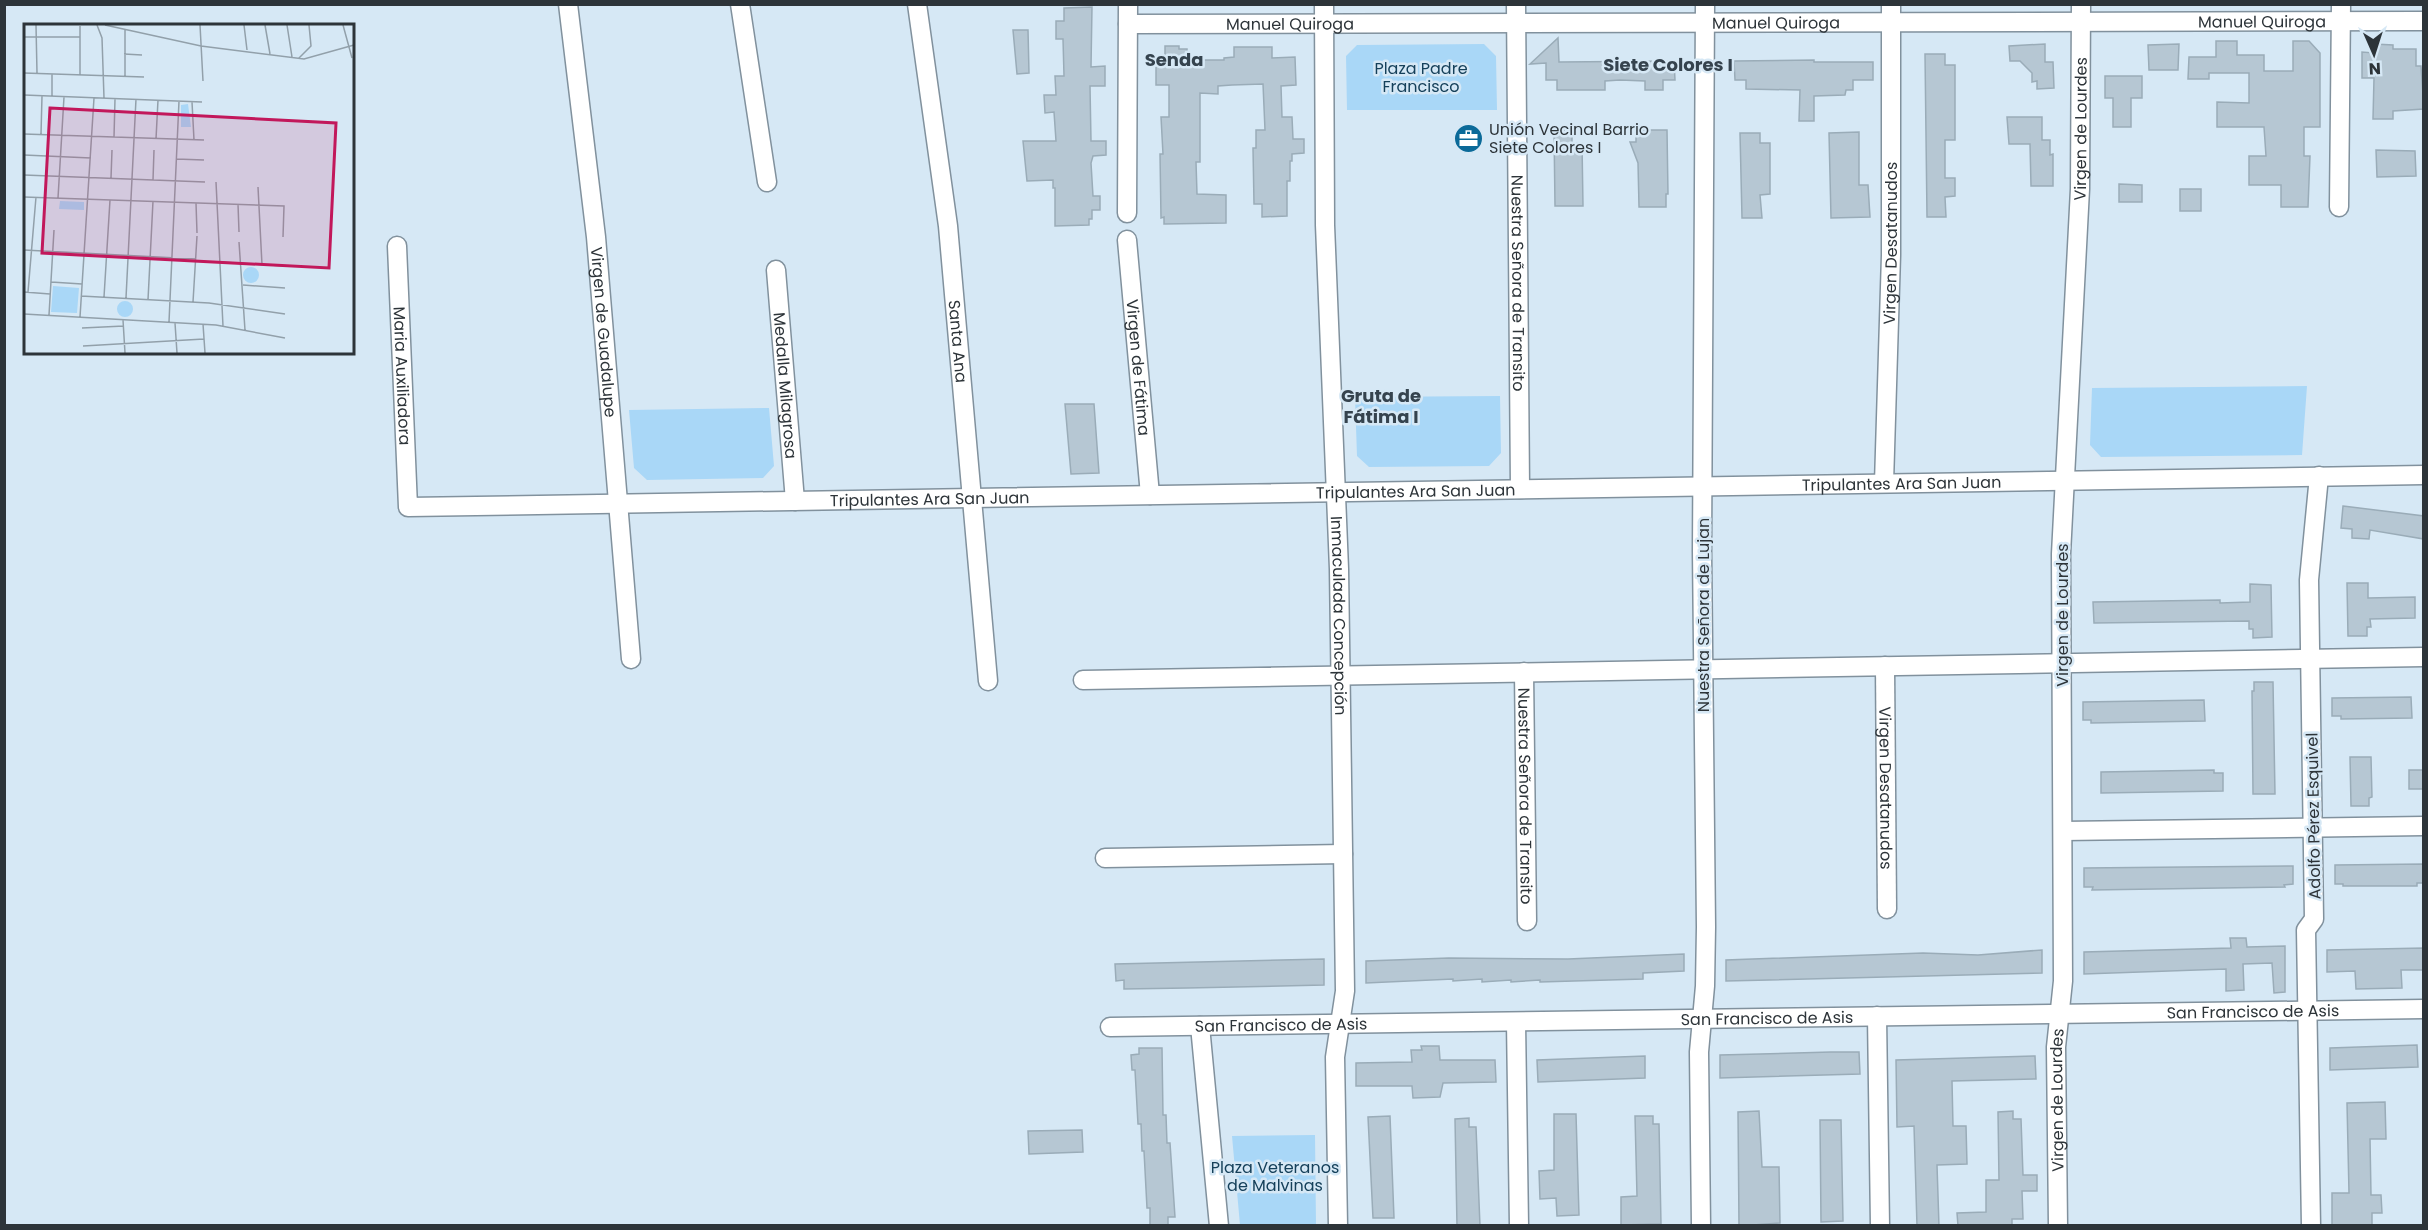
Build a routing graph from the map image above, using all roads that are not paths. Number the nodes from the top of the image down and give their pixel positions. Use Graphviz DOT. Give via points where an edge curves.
graph roads {
  1 [pos="568,4"];
  2 [pos="740,4"];
  3 [pos="917,4"];
  4 [pos="1128,4"];
  5 [pos="1324,4"];
  6 [pos="1516,4"];
  7 [pos="1891,13"];
  8 [pos="2081,13"];
  9 [pos="2341,13"];
  10 [pos="1705,14"];
  11 [pos="2424,21"];
  12 [pos="1516,23"];
  13 [pos="1128,24"];
  14 [pos="1324,24"];
  15 [pos="767,182"];
  16 [pos="2339,207"];
  17 [pos="1127,213"];
  18 [pos="1127,240"];
  19 [pos="397,246"];
  20 [pos="776,270"];
  21 [pos="2424,475"];
  22 [pos="2319,476"];
  23 [pos="2065,480"];
  24 [pos="1884,483"];
  25 [pos="1703,486"];
  26 [pos="1520,489"];
  27 [pos="1336,492"];
  28 [pos="1150,495"];
  29 [pos="972,498"];
  30 [pos="795,501"];
  31 [pos="619,504"];
  32 [pos="408,507"];
  33 [pos="2424,657"];
  34 [pos="631,659"];
  35 [pos="2310,659"];
  36 [pos="2062,663"];
  37 [pos="1885,666"];
  38 [pos="1704,669"];
  39 [pos="1524,672"];
  40 [pos="1341,675"];
  41 [pos="1083,680"];
  42 [pos="988,681"];
  43 [pos="2424,826"];
  44 [pos="2313,828"];
  45 [pos="2063,831"];
  46 [pos="1343,855"];
  47 [pos="1105,858"];
  48 [pos="1887,909"];
  49 [pos="1527,921"];
  50 [pos="2424,1009"];
  51 [pos="2307,1010"];
  52 [pos="2059,1014"];
  53 [pos="1877,1016"];
  54 [pos="1702,1019"];
  55 [pos="1516,1022"];
  56 [pos="1340,1024"];
  57 [pos="1200,1026"];
  58 [pos="1110,1028"];
  59 [pos="1219,1226"];
  60 [pos="1338,1226"];
  61 [pos="1519,1226"];
  62 [pos="1701,1226"];
  63 [pos="1880,1226"];
  64 [pos="2058,1226"];
  65 [pos="2311,1226"];
  1 -- 31 [label="street, Virgen de Guadalupe" via="596,237"];
  2 -- 15 [label="street"];
  3 -- 29 [label="street, Santa Ana" via="948,226"];
  4 -- 13 [label="street"];
  5 -- 14 [label="street, Inmaculada Concepción"];
  6 -- 12 [label="street, Nuestra Señora de Transito"];
  7 -- 8 [label="street, Manuel Quiroga"];
  7 -- 10 [label="street, Manuel Quiroga"];
  7 -- 24 [label="street, Virgen Desatanudos" via="1891,255"];
  8 -- 9 [label="street, Manuel Quiroga"];
  8 -- 23 [label="street, Virgen de Lourdes" via="2080,189"];
  9 -- 11 [label="street, Manuel Quiroga"];
  9 -- 16 [label="street"];
  10 -- 12 [label="street, Manuel Quiroga"];
  10 -- 25 [label="street, Nuestra Señora de Lujan"];
  12 -- 14 [label="street, Manuel Quiroga"];
  12 -- 26 [label="street, Nuestra Señora de Transito"];
  13 -- 14 [label="street, Manuel Quiroga"];
  13 -- 17 [label="street"];
  14 -- 27 [label="street, Inmaculada Concepción" via="1325,225"];
  18 -- 28 [label="street, Virgen de Fátima"];
  19 -- 32 [label="street, Maria Auxiliadora"];
  20 -- 30 [label="street, Medalla Milagrosa"];
  21 -- 22 [label="street, Tripulantes Ara San Juan"];
  22 -- 23 [label="street, Tripulantes Ara San Juan"];
  22 -- 35 [label="street, Adolfo Pérez Esquivel" via="2309,580"];
  23 -- 24 [label="street, Tripulantes Ara San Juan"];
  23 -- 36 [label="street, Virgen de Lourdes"];
  24 -- 25 [label="street, Tripulantes Ara San Juan"];
  25 -- 26 [label="street, Tripulantes Ara San Juan"];
  25 -- 38 [label="street, Nuestra Señora de Lujan"];
  26 -- 27 [label="street, Tripulantes Ara San Juan"];
  27 -- 28 [label="street, Tripulantes Ara San Juan"];
  27 -- 40 [label="street, Inmaculada Concepción"];
  28 -- 29 [label="street, Tripulantes Ara San Juan"];
  29 -- 30 [label="street, Tripulantes Ara San Juan"];
  29 -- 42 [label="street, Santa Ana"];
  30 -- 31 [label="street, Tripulantes Ara San Juan"];
  31 -- 32 [label="street, Tripulantes Ara San Juan"];
  31 -- 34 [label="street, Virgen de Guadalupe"];
  33 -- 35 [label="street"];
  35 -- 36 [label="street"];
  35 -- 44 [label="street, Adolfo Pérez Esquivel"];
  36 -- 37 [label="street"];
  36 -- 45 [label="street, Virgen de Lourdes"];
  37 -- 38 [label="street"];
  37 -- 48 [label="street, Virgen Desatanudos"];
  38 -- 39 [label="street"];
  38 -- 54 [label="street, Nuestra Señora de Lujan" via="1707,927"];
  39 -- 40 [label="street"];
  39 -- 49 [label="street, Nuestra Señora de Transito"];
  40 -- 41 [label="street"];
  40 -- 46 [label="street, Inmaculada Concepción"];
  43 -- 44 [label="street"];
  44 -- 45 [label="street"];
  44 -- 51 [label="street, Adolfo Pérez Esquivel" via="2314,919 2306,930"];
  45 -- 52 [label="street, Virgen de Lourdes" via="2063,981"];
  46 -- 47 [label="street"];
  46 -- 56 [label="street, Inmaculada Concepción" via="1345,991"];
  50 -- 51 [label="street, San Francisco de Asis"];
  51 -- 52 [label="street, San Francisco de Asis"];
  51 -- 65 [label="street, Adolfo Pérez Esquivel"];
  52 -- 53 [label="street, San Francisco de Asis"];
  52 -- 64 [label="street, Virgen de Lourdes"];
  53 -- 54 [label="street, San Francisco de Asis"];
  53 -- 63 [label="street"];
  54 -- 55 [label="street, San Francisco de Asis"];
  54 -- 62 [label="street, Nuestra Señora de Lujan"];
  55 -- 56 [label="street, San Francisco de Asis"];
  55 -- 61 [label="street"];
  56 -- 57 [label="street, San Francisco de Asis"];
  56 -- 60 [label="street, Inmaculada Concepción" via="1335,1057"];
  57 -- 58 [label="street, San Francisco de Asis"];
  57 -- 59 [label="street"];
}
